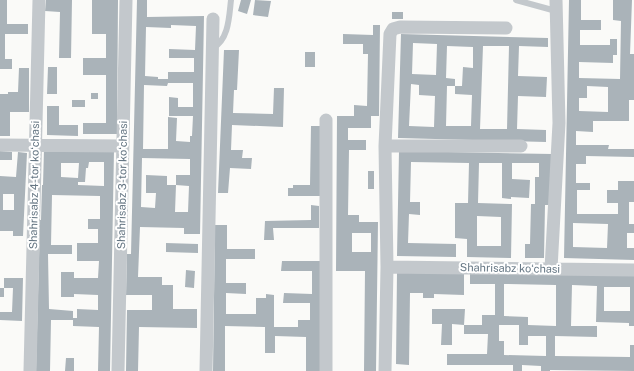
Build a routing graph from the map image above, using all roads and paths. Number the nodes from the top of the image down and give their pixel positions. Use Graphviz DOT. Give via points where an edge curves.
graph roads {
  1 [pos="39,0"];
  2 [pos="126,0"];
  3 [pos="231,0"];
  4 [pos="516,0"];
  5 [pos="556,6"];
  6 [pos="213,19"];
  7 [pos="506,28"];
  8 [pos="213,48"];
  9 [pos="326,120"];
  10 [pos="0,145"];
  11 [pos="35,145"];
  12 [pos="123,146"];
  13 [pos="385,146"];
  14 [pos="521,146"];
  15 [pos="386,267"];
  16 [pos="551,269"];
  17 [pos="634,270"];
  18 [pos="30,371"];
  19 [pos="118,371"];
  20 [pos="206,371"];
  21 [pos="326,371"];
  22 [pos="385,371"];
  1 -- 11 [label="street, Shahrisabz 4-tor koʻchasi"];
  2 -- 12 [label="street, Shahrisabz 3-tor koʻchasi"];
  3 -- 8 [label="lane" via="223,39"];
  4 -- 5 [label="lane"];
  5 -- 16 [label="street" via="559,123"];
  6 -- 8 [label="street"];
  7 -- 13 [label="street" via="393,29 390,37"];
  8 -- 20 [label="street"];
  9 -- 21 [label="street"];
  10 -- 11 [label="street"];
  11 -- 12 [label="street"];
  11 -- 18 [label="street, Shahrisabz 4-tor koʻchasi"];
  12 -- 19 [label="street, Shahrisabz 3-tor koʻchasi"];
  13 -- 14 [label="street"];
  13 -- 15 [label="street"];
  15 -- 16 [label="street, Shahrisabz koʻchasi"];
  15 -- 22 [label="street"];
  16 -- 17 [label="street, Shahrisabz koʻchasi"];
}
